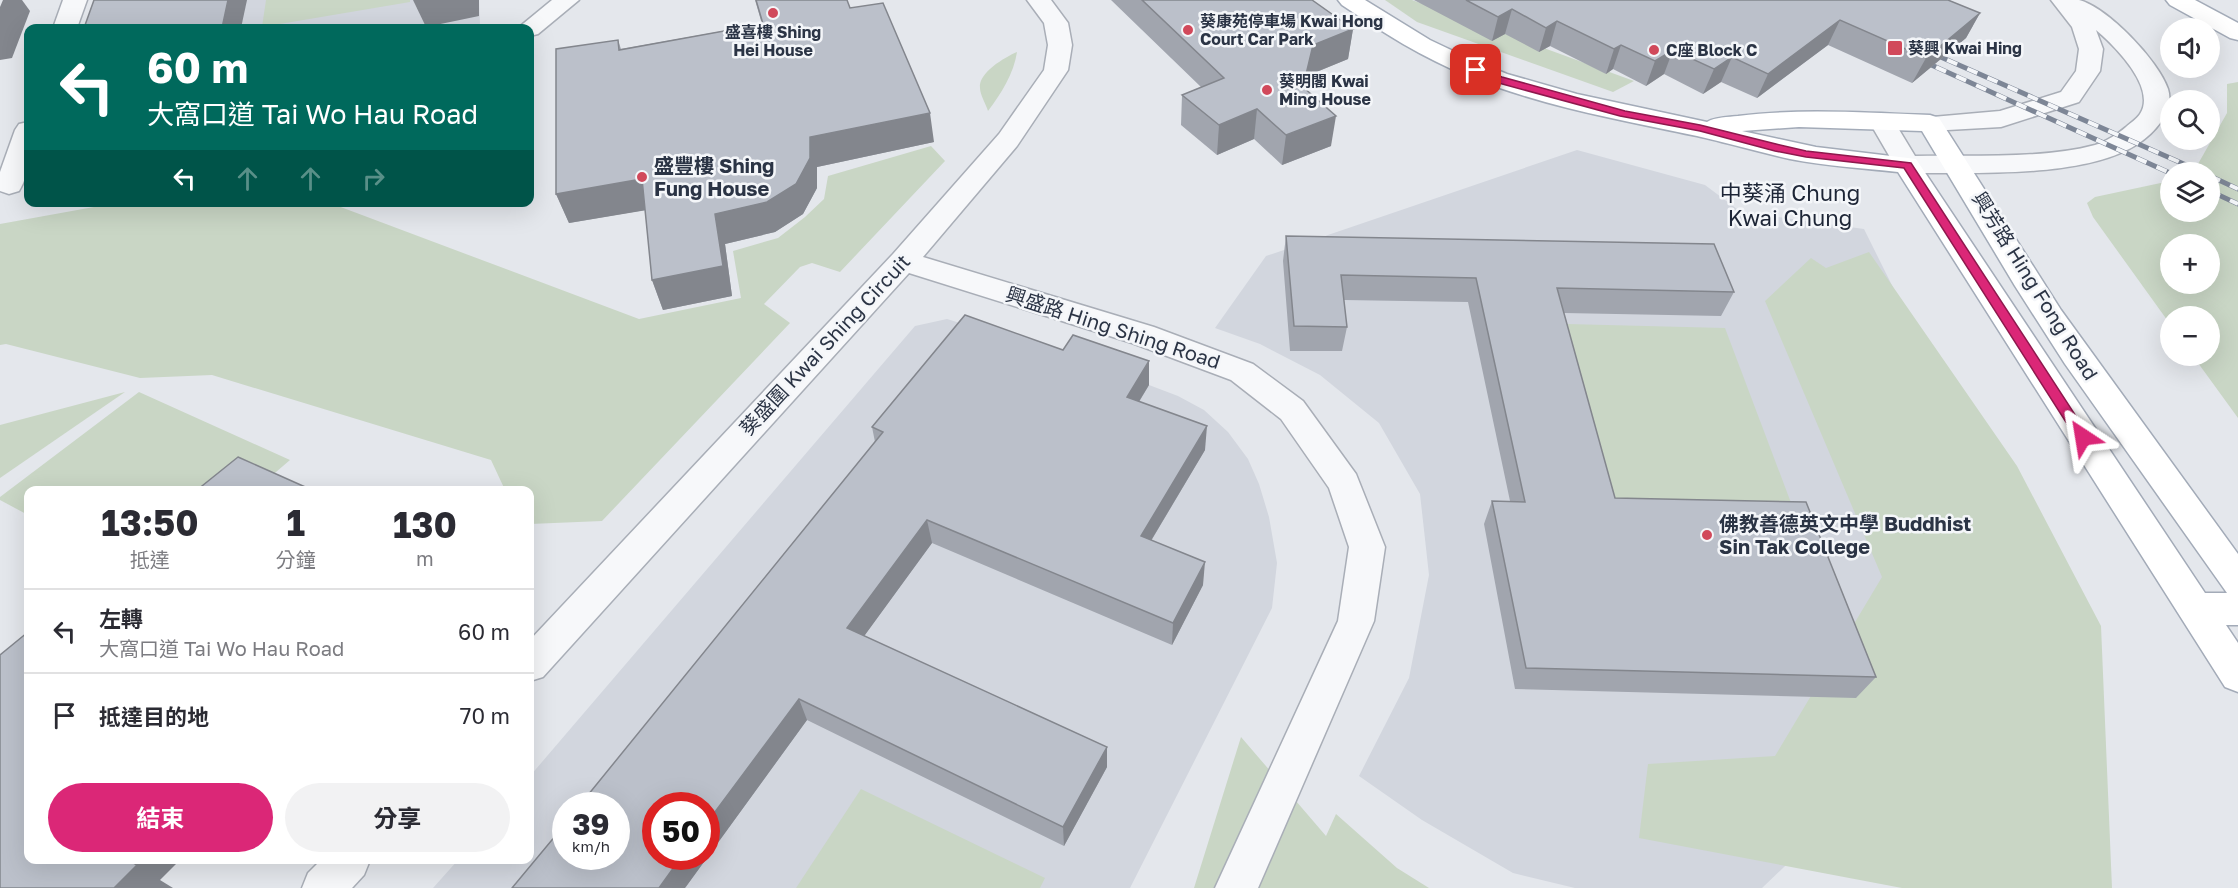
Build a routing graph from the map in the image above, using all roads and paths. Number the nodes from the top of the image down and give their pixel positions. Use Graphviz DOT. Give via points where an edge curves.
graph roads {
  1 [pos="75,0"];
  2 [pos="567,0"];
  3 [pos="1039,0"];
  4 [pos="1350,0"];
  5 [pos="2063,0"];
  6 [pos="2218,0"];
  7 [pos="2186,4"];
  8 [pos="2238,10"];
  9 [pos="66,24"];
  10 [pos="534,26"];
  11 [pos="2238,33"];
  12 [pos="2238,42"];
  13 [pos="1883,123"];
  14 [pos="1930,123"];
  15 [pos="1700,128"];
  16 [pos="24,144"];
  17 [pos="1907,165"];
  18 [pos="1959,165"];
  19 [pos="12,184"];
  20 [pos="903,261"];
  21 [pos="2238,582"];
  22 [pos="2197,609"];
  23 [pos="2238,609"];
  24 [pos="534,660"];
  25 [pos="2238,673"];
  26 [pos="345,864"];
  27 [pos="323,888"];
  28 [pos="1236,888"];
  1 -- 9 [label="street"];
  2 -- 10 [label="street"];
  3 -- 20 [label="street, 葵盛圍 Kwai Shing Circuit" via="1056,23 1060,45 1056,70 1008,140"];
  4 -- 15 [label="main road" via="1410,39 1498,80 1624,114"];
  5 -- 14 [label="street, 興芳路 Hing Fong Road" via="2083,26 2091,49 2088,71 2070,97 2001,119"];
  5 -- 18 [label="street, 興芳路 Hing Fong Road" via="2102,23 2123,41 2156,90 2154,112 2129,138 2103,152 2049,161"];
  6 -- 8 [label="main road"];
  7 -- 11 [label="main road"];
  7 -- 12 [label="main road"];
  13 -- 14 [label="main road, 興芳路 Hing Fong Road"];
  13 -- 15 [label="main road" via="1765,120"];
  13 -- 17 [label="street, 興芳路 Hing Fong Road"];
  14 -- 18 [label="main road, 興芳路 Hing Fong Road"];
  15 -- 17 [label="main road" via="1806,154"];
  16 -- 19 [label="street"];
  17 -- 18 [label="street"];
  17 -- 22 [label="main road, 興芳路 Hing Fong Road"];
  18 -- 21 [label="main road, 興芳路 Hing Fong Road" via="2074,353"];
  20 -- 24 [label="street, 葵盛圍 Kwai Shing Circuit"];
  20 -- 28 [label="street, 興盛路 Hing Shing Road" via="1143,335 1242,372 1292,410 1344,483 1367,547 1356,621"];
  22 -- 23 [label="main road"];
  22 -- 25 [label="main road, 興芳路 Hing Fong Road"];
  26 -- 27 [label="street"];
}
